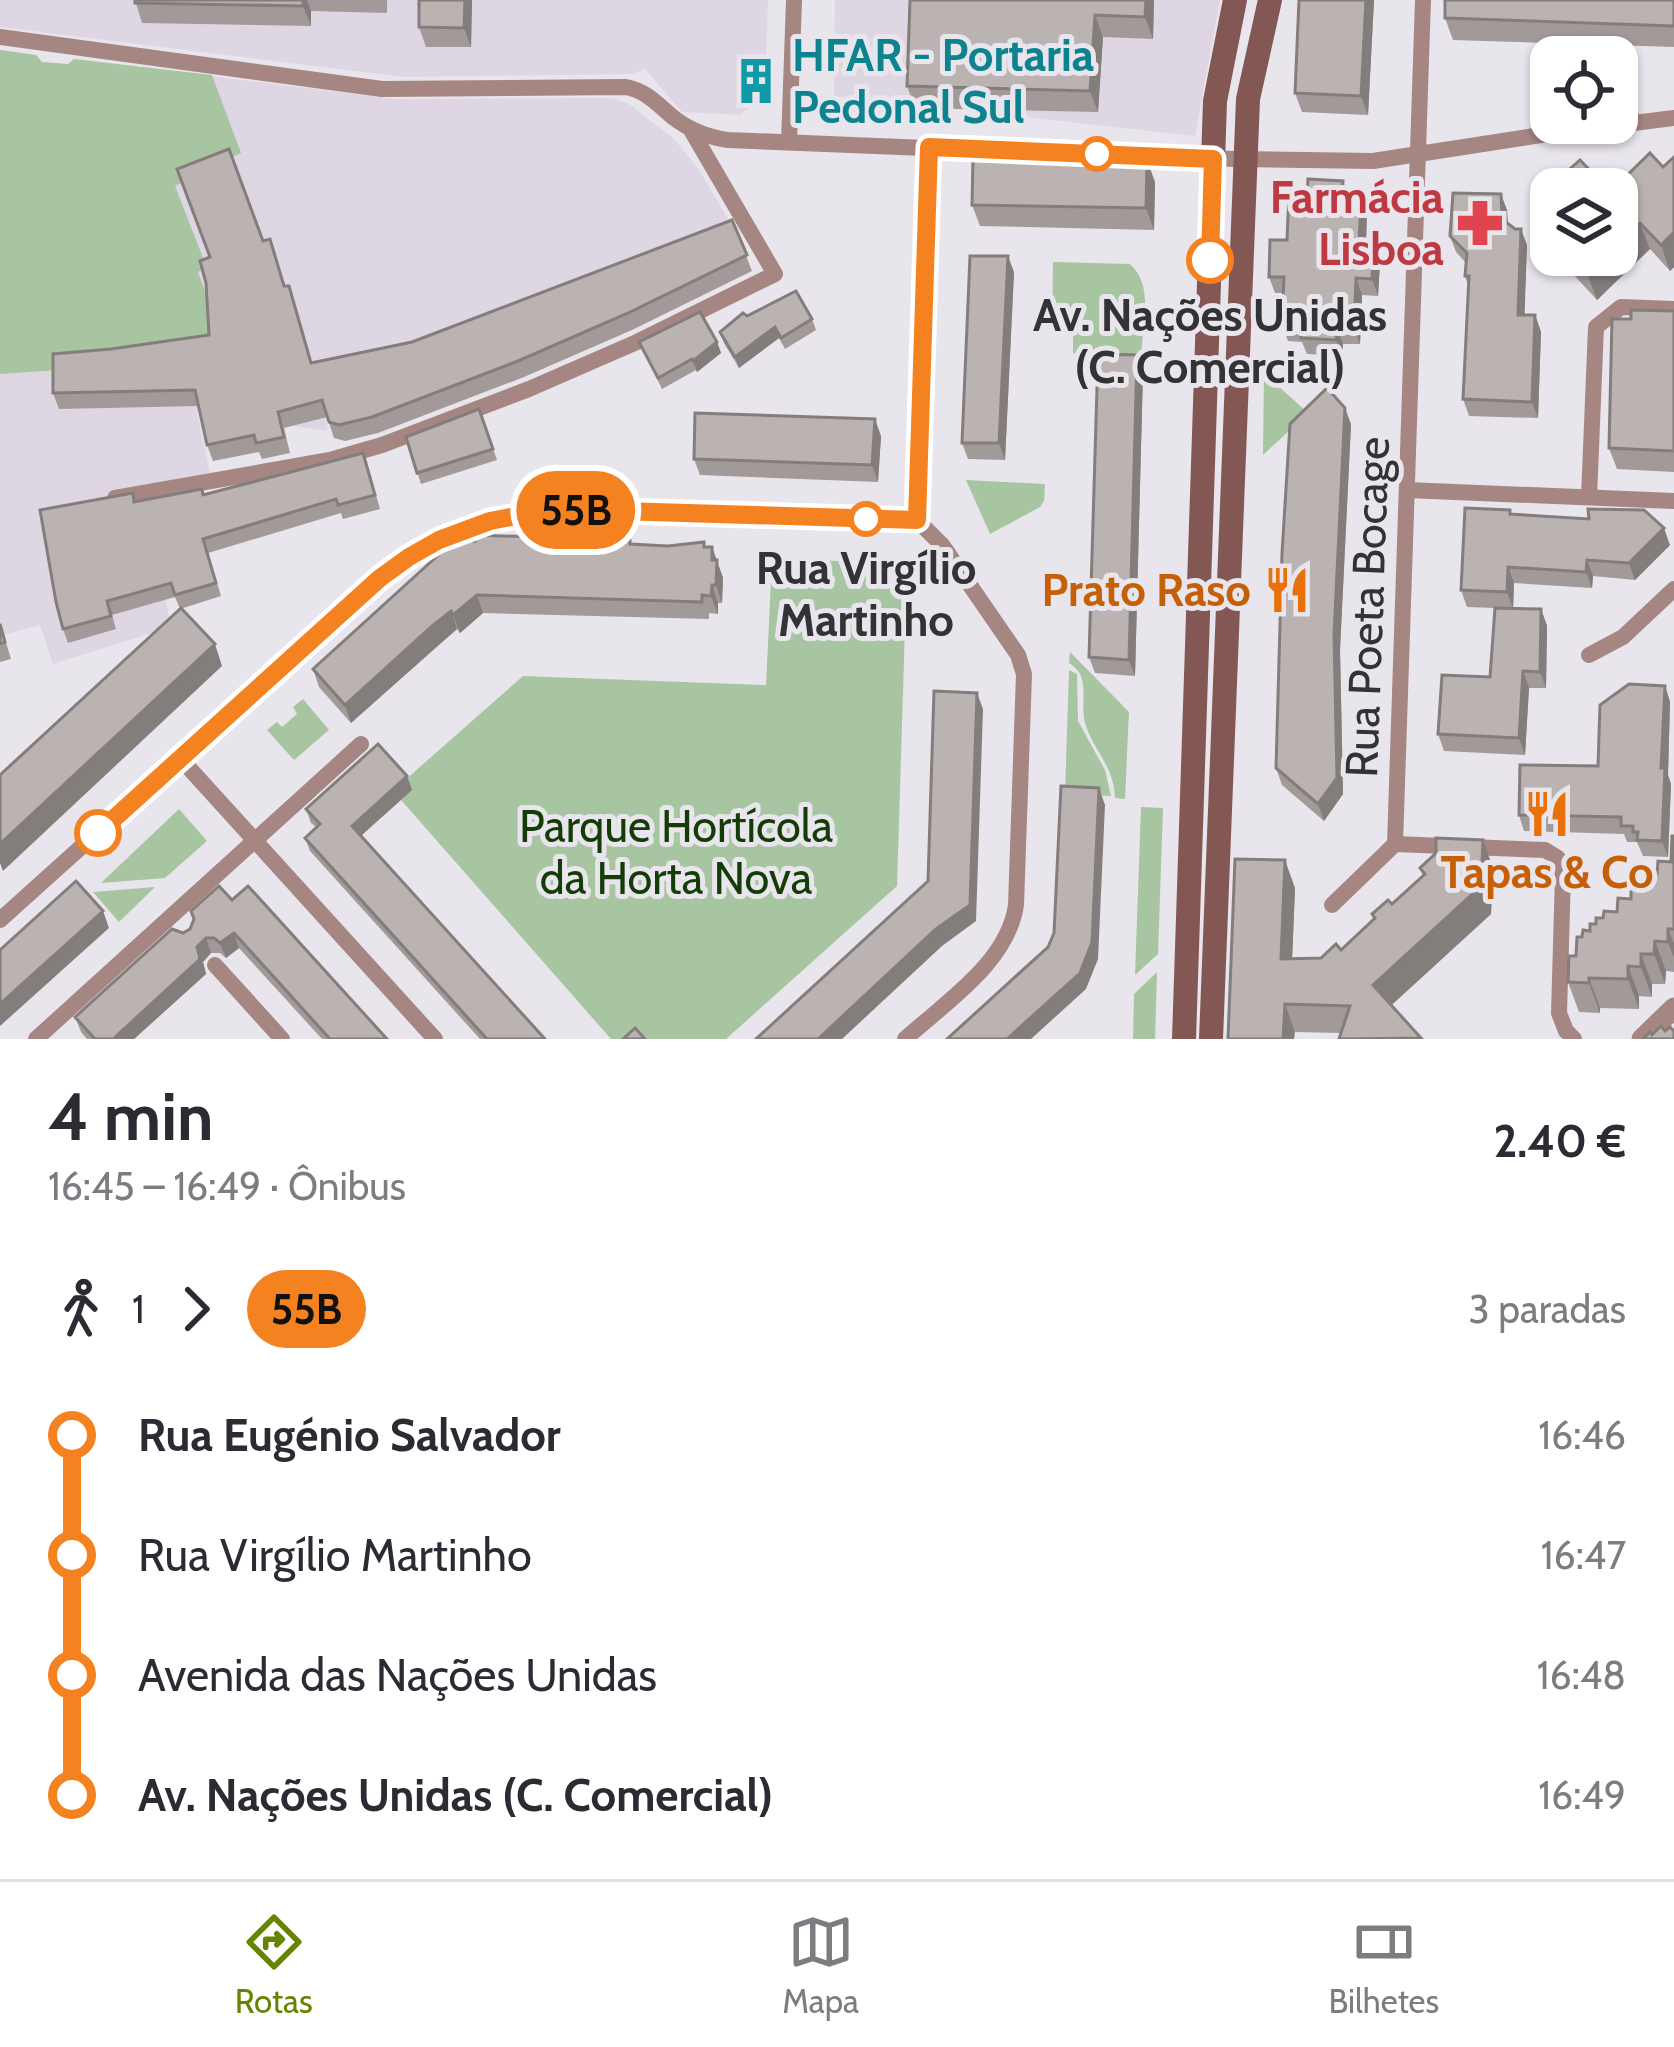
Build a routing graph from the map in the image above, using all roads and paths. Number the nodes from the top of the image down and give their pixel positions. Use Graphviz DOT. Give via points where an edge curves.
graph roads {
  1 [pos="794,0"];
  2 [pos="1235,0"];
  3 [pos="1270,0"];
  4 [pos="1423,0"];
  5 [pos="0,37"];
  6 [pos="1674,118"];
  7 [pos="691,129"];
  8 [pos="789,142"];
  9 [pos="929,147"];
  10 [pos="1416,156"];
  11 [pos="1213,159"];
  12 [pos="1244,159"];
  13 [pos="1674,309"];
  14 [pos="1408,490"];
  15 [pos="1589,497"];
  16 [pos="1674,501"];
  17 [pos="92,502"];
  18 [pos="917,520"];
  19 [pos="1674,589"];
  20 [pos="1589,655"];
  21 [pos="361,744"];
  22 [pos="180,758"];
  23 [pos="255,841"];
  24 [pos="1395,844"];
  25 [pos="1332,905"];
  26 [pos="172,917"];
  27 [pos="0,920"];
  28 [pos="188,934"];
  29 [pos="215,965"];
  30 [pos="1674,1008"];
  31 [pos="37,1039"];
  32 [pos="282,1039"];
  33 [pos="435,1039"];
  34 [pos="905,1039"];
  35 [pos="1184,1039"];
  36 [pos="1211,1039"];
  37 [pos="1574,1039"];
  38 [pos="1642,1039"];
  1 -- 8 [label="street"];
  2 -- 11 [label="main road" via="1215,100"];
  3 -- 12 [label="main road"];
  4 -- 10 [label="street, Rua Poeta Bocage"];
  5 -- 7 [label="street" via="382,89 626,86"];
  6 -- 10 [label="street"];
  7 -- 8 [label="street" via="728,140"];
  7 -- 17 [label="street" via="775,274 594,361 382,445"];
  8 -- 9 [label="street"];
  9 -- 11 [label="street"];
  9 -- 18 [label="street"];
  10 -- 12 [label="street"];
  10 -- 14 [label="street, Rua Poeta Bocage"];
  11 -- 12 [label="street"];
  11 -- 35 [label="main road"];
  12 -- 36 [label="main road"];
  13 -- 15 [label="street" via="1622,307 1596,327"];
  14 -- 15 [label="street"];
  14 -- 24 [label="street, Rua Poeta Bocage"];
  15 -- 16 [label="street"];
  18 -- 22 [label="street" via="553,509 490,521 439,540 380,578"];
  18 -- 34 [label="street" via="943,546 1024,674 1012,927 988,964"];
  19 -- 20 [label="street" via="1623,637"];
  21 -- 23 [label="street"];
  22 -- 23 [label="street"];
  22 -- 27 [label="street"];
  23 -- 26 [label="street"];
  23 -- 33 [label="street"];
  24 -- 25 [label="street, Rua Poeta Bocage"];
  24 -- 37 [label="street, Rua Poeta Bocage" via="1545,850 1558,858 1559,1013"];
  26 -- 28 [label="street"];
  26 -- 31 [label="street"];
  29 -- 32 [label="street"];
  30 -- 38 [label="street"];
}
